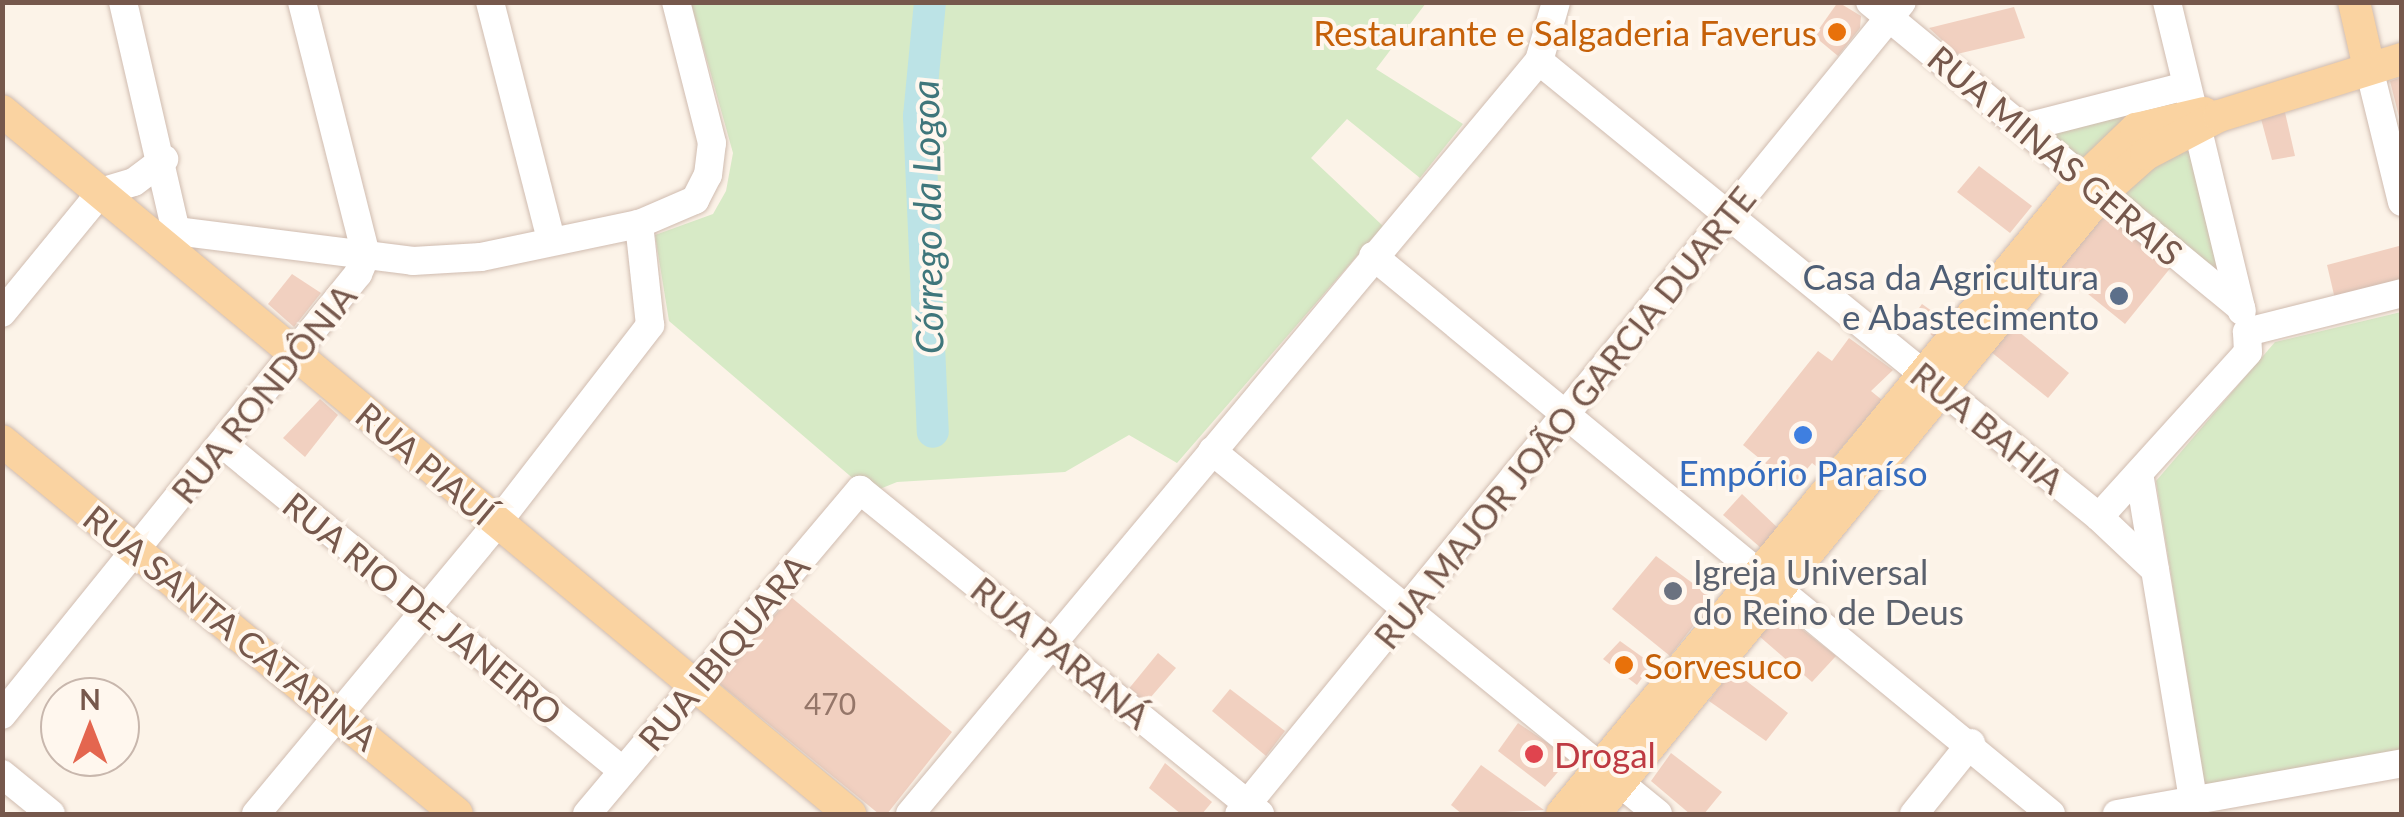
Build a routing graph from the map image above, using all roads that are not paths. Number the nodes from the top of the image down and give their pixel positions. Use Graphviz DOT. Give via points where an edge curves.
graph roads {
  1 [pos="123,2"];
  2 [pos="302,2"];
  3 [pos="490,2"];
  4 [pos="676,2"];
  5 [pos="1556,2"];
  6 [pos="2167,2"];
  7 [pos="2354,2"];
  8 [pos="1887,8"];
  9 [pos="2402,59"];
  10 [pos="1539,61"];
  11 [pos="2369,68"];
  12 [pos="2,110"];
  13 [pos="2198,110"];
  14 [pos="2026,126"];
  15 [pos="164,159"];
  16 [pos="2093,186"];
  17 [pos="101,192"];
  18 [pos="2402,202"];
  19 [pos="1726,218"];
  20 [pos="640,224"];
  21 [pos="170,238"];
  22 [pos="552,238"];
  23 [pos="366,255"];
  24 [pos="1373,256"];
  25 [pos="2402,293"];
  26 [pos="2,313"];
  27 [pos="2244,320"];
  28 [pos="297,356"];
  29 [pos="1932,382"];
  30 [pos="1568,412"];
  31 [pos="2,440"];
  32 [pos="1220,442"];
  33 [pos="224,445"];
  34 [pos="2140,478"];
  35 [pos="860,490"];
  36 [pos="2099,517"];
  37 [pos="498,522"];
  38 [pos="138,550"];
  39 [pos="2155,570"];
  40 [pos="1772,578"];
  41 [pos="1408,608"];
  42 [pos="426,610"];
  43 [pos="1052,642"];
  44 [pos="694,685"];
  45 [pos="2,714"];
  46 [pos="339,714"];
  47 [pos="1971,743"];
  48 [pos="2402,763"];
  49 [pos="623,771"];
  50 [pos="2,774"];
  51 [pos="1609,776"];
  52 [pos="2194,800"];
  53 [pos="1250,811"];
  54 [pos="51,814"];
  55 [pos="256,814"];
  56 [pos="458,814"];
  57 [pos="587,814"];
  58 [pos="850,814"];
  59 [pos="910,814"];
  60 [pos="1562,814"];
  61 [pos="1594,814"];
  62 [pos="1658,814"];
  63 [pos="1914,814"];
  64 [pos="2051,814"];
  65 [pos="2117,814"];
  1 -- 15 [label="street"];
  2 -- 23 [label="street"];
  3 -- 22 [label="street"];
  4 -- 20 [label="street" via="712,143 708,174 695,200"];
  5 -- 10 [label="street"];
  6 -- 13 [label="street"];
  7 -- 11 [label="main road"];
  8 -- 14 [label="street, RUA MINAS GERAIS"];
  8 -- 19 [label="street, RUA MAJOR JOÃO GARCIA DUARTE"];
  9 -- 11 [label="main road"];
  10 -- 19 [label="street, RUA BAHIA"];
  10 -- 24 [label="street"];
  11 -- 13 [label="main road"];
  11 -- 18 [label="street"];
  12 -- 17 [label="main road, RUA PIAUÍ"];
  13 -- 14 [label="street"];
  13 -- 16 [label="main road" via="2136,130"];
  13 -- 27 [label="street"];
  14 -- 16 [label="street, RUA MINAS GERAIS"];
  15 -- 17 [label="street" via="134,182"];
  15 -- 21 [label="street"];
  16 -- 27 [label="street, RUA MINAS GERAIS"];
  16 -- 29 [label="main road"];
  17 -- 21 [label="main road, RUA PIAUÍ"];
  17 -- 26 [label="street"];
  19 -- 29 [label="street, RUA BAHIA"];
  19 -- 30 [label="street, RUA MAJOR JOÃO GARCIA DUARTE"];
  20 -- 22 [label="street"];
  20 -- 37 [label="street" via="650,325"];
  21 -- 23 [label="street"];
  21 -- 28 [label="main road, RUA PIAUÍ"];
  22 -- 23 [label="street" via="481,256"];
  23 -- 28 [label="street, RUA RONDÔNIA"];
  24 -- 30 [label="street"];
  24 -- 32 [label="street"];
  25 -- 27 [label="street"];
  27 -- 34 [label="street" via="2248,352"];
  28 -- 33 [label="street, RUA RONDÔNIA"];
  28 -- 37 [label="main road, RUA PIAUÍ"];
  29 -- 36 [label="street, RUA BAHIA"];
  29 -- 40 [label="main road"];
  30 -- 40 [label="street"];
  30 -- 41 [label="street, RUA MAJOR JOÃO GARCIA DUARTE"];
  31 -- 38 [label="main road, RUA SANTA CATARINA"];
  32 -- 41 [label="street"];
  32 -- 43 [label="street"];
  33 -- 38 [label="street, RUA RONDÔNIA"];
  33 -- 42 [label="street, RUA RIO DE JANEIRO"];
  34 -- 36 [label="street"];
  34 -- 39 [label="street"];
  35 -- 43 [label="street, RUA PARANÁ"];
  35 -- 44 [label="street, RUA IBIQUARA"];
  36 -- 39 [label="street, RUA BAHIA"];
  37 -- 42 [label="street"];
  37 -- 44 [label="main road, RUA PIAUÍ"];
  38 -- 45 [label="street, RUA RONDÔNIA"];
  38 -- 46 [label="main road, RUA SANTA CATARINA"];
  39 -- 52 [label="street"];
  40 -- 47 [label="street"];
  40 -- 51 [label="main road"];
  41 -- 51 [label="street"];
  41 -- 53 [label="street, RUA MAJOR JOÃO GARCIA DUARTE"];
  42 -- 46 [label="street"];
  42 -- 49 [label="street, RUA RIO DE JANEIRO"];
  43 -- 53 [label="street, RUA PARANÁ"];
  43 -- 59 [label="street"];
  44 -- 49 [label="street, RUA IBIQUARA"];
  44 -- 58 [label="main road, RUA PIAUÍ"];
  46 -- 55 [label="street"];
  46 -- 56 [label="main road, RUA SANTA CATARINA"];
  47 -- 63 [label="street"];
  47 -- 64 [label="street"];
  48 -- 52 [label="street"];
  49 -- 57 [label="street, RUA IBIQUARA"];
  50 -- 54 [label="street"];
  51 -- 60 [label="main road"];
  51 -- 61 [label="main road"];
  51 -- 62 [label="street"];
  52 -- 65 [label="street"];
}
